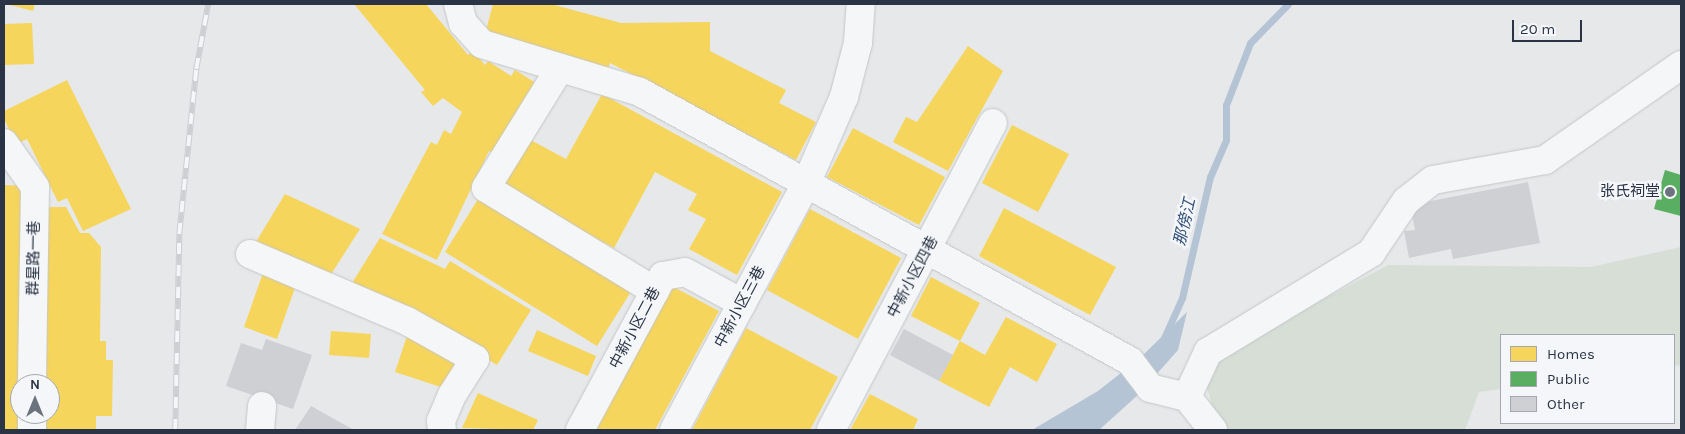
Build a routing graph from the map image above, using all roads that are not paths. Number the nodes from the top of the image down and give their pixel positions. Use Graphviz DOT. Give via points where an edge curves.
graph roads {
  1 [pos="458,4"];
  2 [pos="861,4"];
  3 [pos="1681,65"];
  4 [pos="560,68"];
  5 [pos="993,123"];
  6 [pos="4,143"];
  7 [pos="806,184"];
  8 [pos="927,250"];
  9 [pos="250,254"];
  10 [pos="655,291"];
  11 [pos="742,303"];
  12 [pos="32,374"];
  13 [pos="1187,397"];
  14 [pos="442,430"];
  15 [pos="580,430"];
  16 [pos="674,430"];
  17 [pos="831,430"];
  18 [pos="1214,430"];
  1 -- 4 [label="street" via="463,23 482,44"];
  2 -- 7 [label="street, 中新小区三巷" via="858,43 844,97"];
  3 -- 13 [label="street" via="1545,160 1433,180 1406,201 1371,253 1208,352"];
  4 -- 7 [label="street" via="640,92"];
  4 -- 10 [label="street" via="486,188"];
  5 -- 8 [label="street, 中新小区四巷"];
  6 -- 12 [label="street, 群星路一巷" via="35,187"];
  7 -- 8 [label="street"];
  7 -- 11 [label="street, 中新小区三巷"];
  8 -- 13 [label="street" via="1130,361 1150,388"];
  8 -- 17 [label="street, 中新小区四巷"];
  9 -- 14 [label="street" via="407,321 475,359 452,395"];
  10 -- 11 [label="street, 中新小区二巷" via="663,276 685,272"];
  10 -- 15 [label="street, 中新小区二巷"];
  11 -- 16 [label="street, 中新小区三巷"];
  13 -- 18 [label="street"];
}
